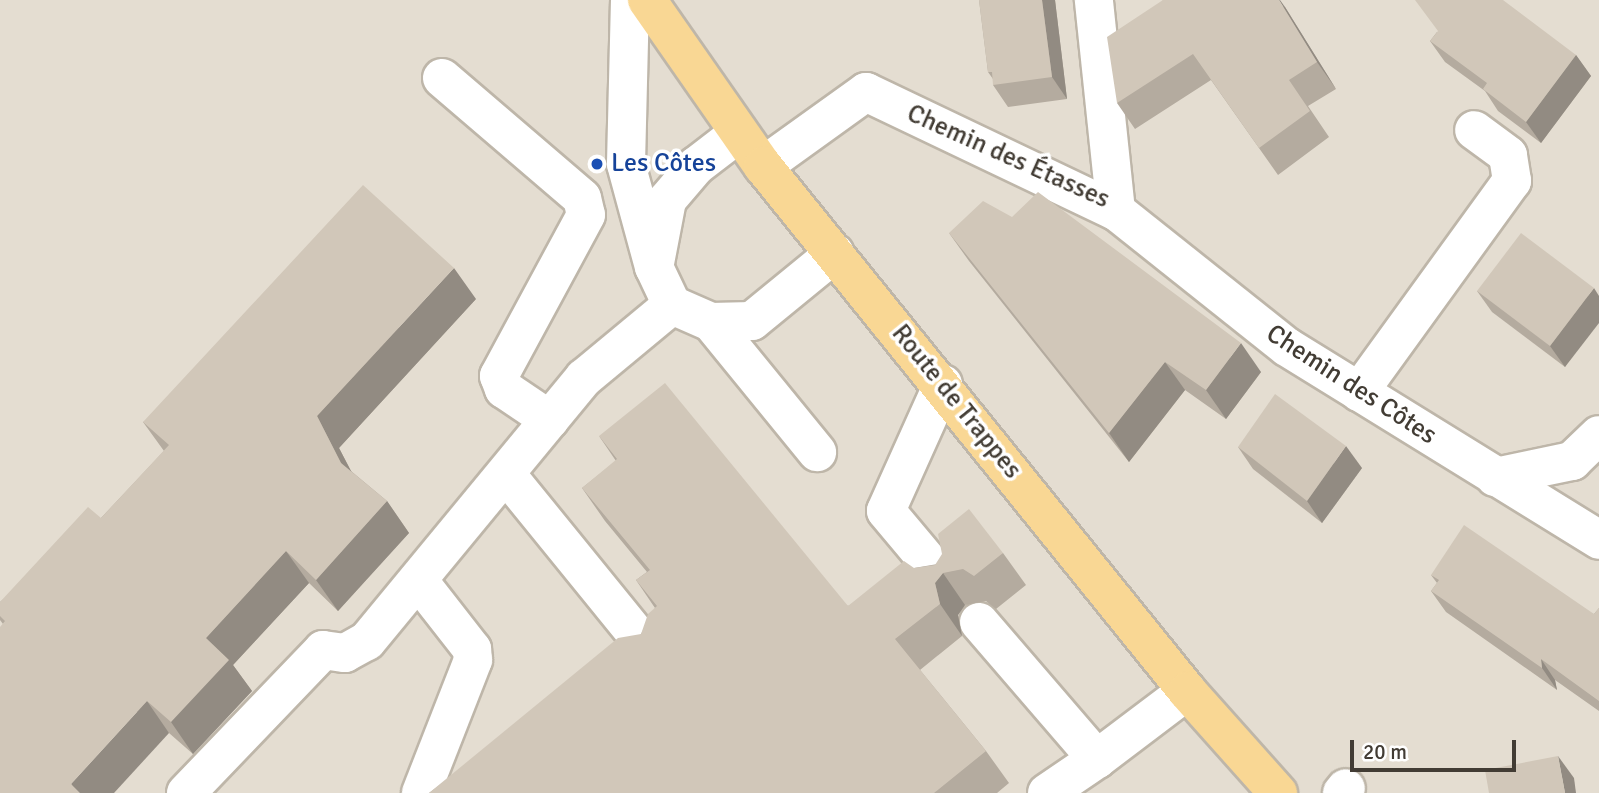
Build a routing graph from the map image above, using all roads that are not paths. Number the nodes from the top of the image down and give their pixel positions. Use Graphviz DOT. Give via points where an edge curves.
graph roads {
  1 [pos="630,0"];
  2 [pos="647,0"];
  3 [pos="1106,5"];
  4 [pos="442,78"];
  5 [pos="1474,130"];
  6 [pos="739,133"];
  7 [pos="763,166"];
  8 [pos="1116,211"];
  9 [pos="835,253"];
  10 [pos="654,267"];
  11 [pos="672,305"];
  12 [pos="711,322"];
  13 [pos="943,384"];
  14 [pos="1359,392"];
  15 [pos="550,420"];
  16 [pos="1599,435"];
  17 [pos="817,452"];
  18 [pos="506,474"];
  19 [pos="1495,477"];
  20 [pos="1599,540"];
  21 [pos="418,580"];
  22 [pos="944,580"];
  23 [pos="979,622"];
  24 [pos="649,650"];
  25 [pos="1187,691"];
  26 [pos="1097,759"];
  27 [pos="187,793"];
  28 [pos="421,793"];
  29 [pos="1047,793"];
  30 [pos="1278,793"];
  1 -- 10 [label="street" via="626,164"];
  2 -- 6 [label="main road, Route de Trappes"];
  3 -- 8 [label="street, Chemin des Étasses"];
  4 -- 15 [label="street" via="582,198 586,215 499,376 504,390"];
  5 -- 14 [label="street" via="1508,155 1512,181"];
  6 -- 7 [label="main road, Route de Trappes"];
  6 -- 10 [label="street" via="696,166 667,200"];
  7 -- 8 [label="street, Chemin des Étasses" via="866,92"];
  7 -- 9 [label="main road, Route de Trappes"];
  8 -- 14 [label="street, Chemin des Côtes" via="1287,347"];
  9 -- 12 [label="street" via="752,321"];
  9 -- 13 [label="main road, Route de Trappes"];
  10 -- 11 [label="street"];
  11 -- 12 [label="street"];
  11 -- 15 [label="street" via="584,378"];
  12 -- 17 [label="street"];
  13 -- 22 [label="street" via="886,511"];
  13 -- 25 [label="main road, Route de Trappes"];
  14 -- 19 [label="street, Chemin des Côtes"];
  15 -- 18 [label="street"];
  16 -- 19 [label="street" via="1572,461"];
  18 -- 21 [label="street"];
  18 -- 24 [label="street"];
  19 -- 20 [label="street, Chemin des Côtes"];
  21 -- 27 [label="street" via="367,641 345,653 323,650"];
  21 -- 28 [label="street" via="472,649 473,660"];
  23 -- 26 [label="street"];
  25 -- 26 [label="street"];
  25 -- 30 [label="main road, Route de Trappes"];
  26 -- 29 [label="street"];
}
